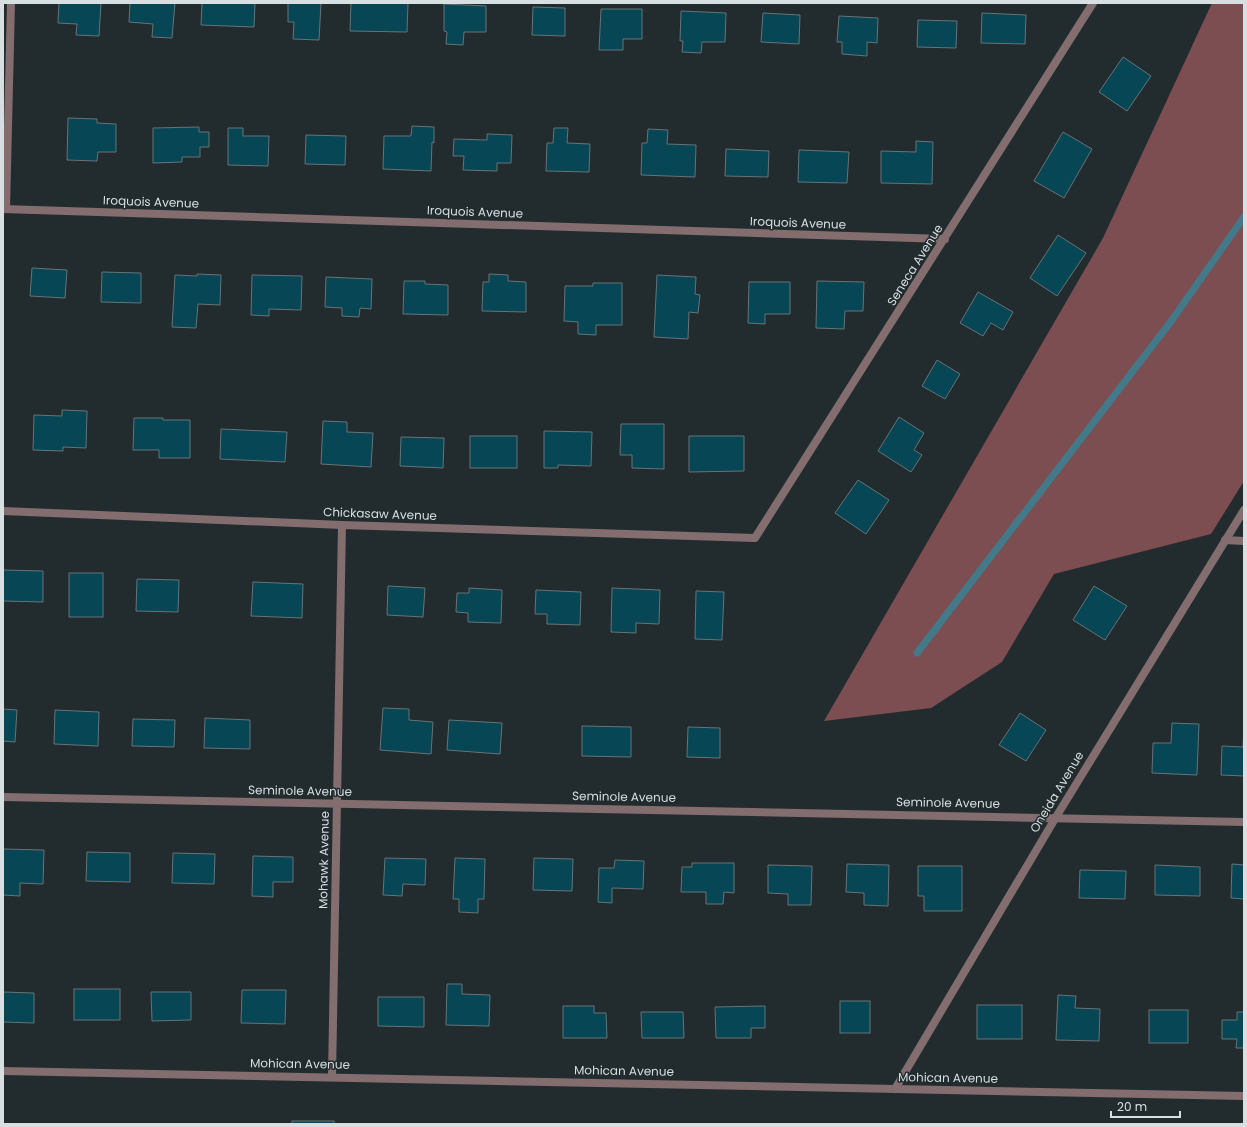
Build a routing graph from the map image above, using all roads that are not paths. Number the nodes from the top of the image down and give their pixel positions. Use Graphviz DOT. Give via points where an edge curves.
graph roads {
  1 [pos="11,3"];
  2 [pos="1093,3"];
  3 [pos="4,209"];
  4 [pos="946,239"];
  5 [pos="1244,510"];
  6 [pos="3,511"];
  7 [pos="342,525"];
  8 [pos="755,538"];
  9 [pos="1225,540"];
  10 [pos="1244,541"];
  11 [pos="3,797"];
  12 [pos="337,804"];
  13 [pos="1056,817"];
  14 [pos="1244,822"];
  15 [pos="3,1071"];
  16 [pos="332,1076"];
  17 [pos="895,1089"];
  18 [pos="1244,1096"];
  1 -- 3 [label="street"];
  2 -- 4 [label="street, Seneca Avenue"];
  3 -- 4 [label="street, Iroquois Avenue"];
  4 -- 8 [label="street, Seneca Avenue"];
  5 -- 9 [label="street, Oneida Avenue"];
  6 -- 7 [label="street, Chickasaw Avenue"];
  7 -- 8 [label="street, Chickasaw Avenue"];
  7 -- 12 [label="street, Mohawk Avenue"];
  9 -- 10 [label="street"];
  9 -- 13 [label="street, Oneida Avenue"];
  11 -- 12 [label="street, Seminole Avenue"];
  12 -- 13 [label="street, Seminole Avenue"];
  12 -- 16 [label="street, Mohawk Avenue"];
  13 -- 14 [label="street, Seminole Avenue"];
  13 -- 17 [label="street, Oneida Avenue"];
  15 -- 16 [label="street, Mohican Avenue"];
  16 -- 17 [label="street, Mohican Avenue"];
  17 -- 18 [label="street, Mohican Avenue"];
}
